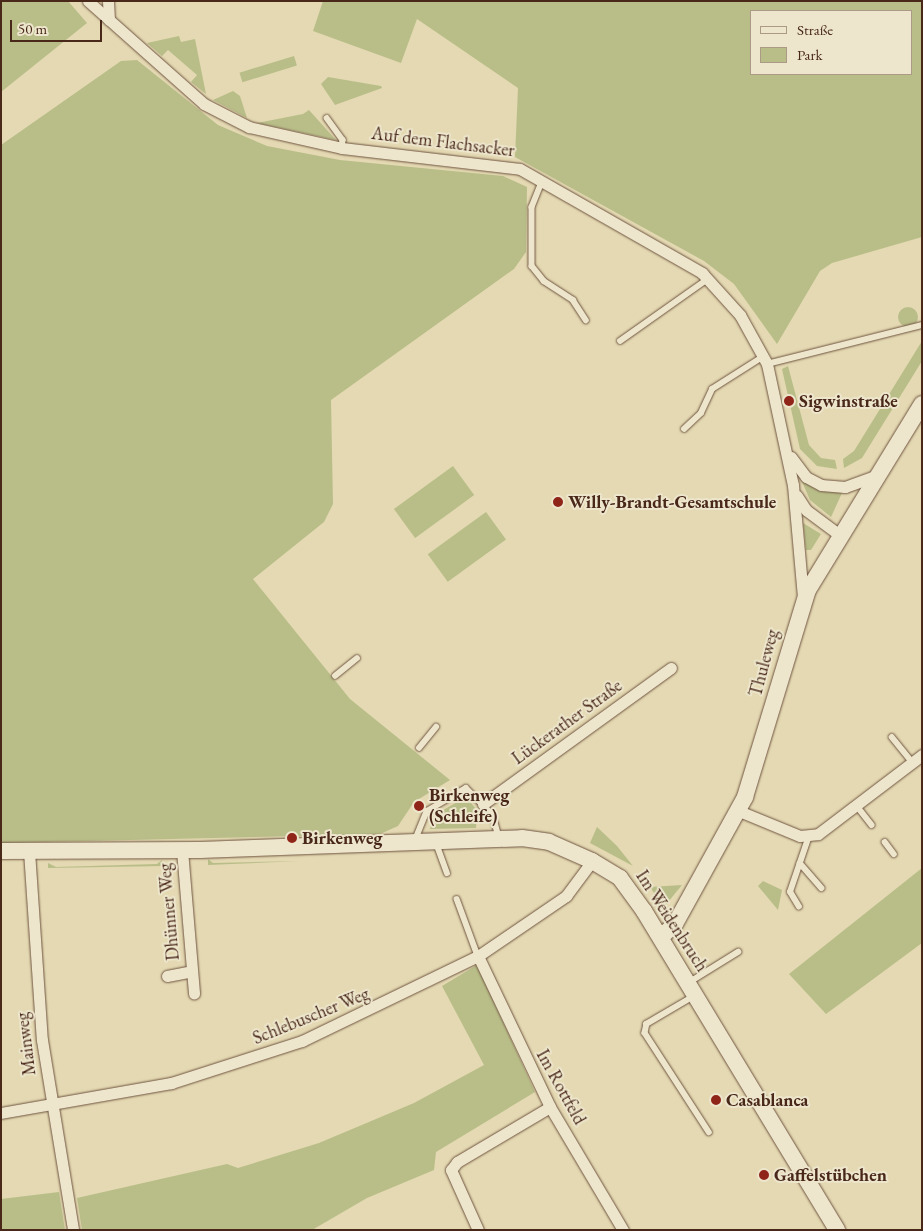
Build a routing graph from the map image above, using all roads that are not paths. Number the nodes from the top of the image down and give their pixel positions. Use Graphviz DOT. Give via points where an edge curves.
graph roads {
  1 [pos="88,1"];
  2 [pos="108,1"];
  3 [pos="109,20"];
  4 [pos="327,118"];
  5 [pos="342,148"];
  6 [pos="542,180"];
  7 [pos="708,279"];
  8 [pos="586,320"];
  9 [pos="922,325"];
  10 [pos="620,341"];
  11 [pos="766,360"];
  12 [pos="922,404"];
  13 [pos="684,429"];
  14 [pos="788,452"];
  15 [pos="880,474"];
  16 [pos="793,485"];
  17 [pos="840,536"];
  18 [pos="803,600"];
  19 [pos="357,658"];
  20 [pos="671,668"];
  21 [pos="335,676"];
  22 [pos="436,727"];
  23 [pos="892,737"];
  24 [pos="419,748"];
  25 [pos="917,758"];
  26 [pos="483,804"];
  27 [pos="857,806"];
  28 [pos="739,811"];
  29 [pos="872,825"];
  30 [pos="809,836"];
  31 [pos="499,838"];
  32 [pos="436,841"];
  33 [pos="415,842"];
  34 [pos="885,842"];
  35 [pos="182,850"];
  36 [pos="1,851"];
  37 [pos="29,851"];
  38 [pos="894,854"];
  39 [pos="592,861"];
  40 [pos="800,863"];
  41 [pos="447,873"];
  42 [pos="822,888"];
  43 [pos="457,899"];
  44 [pos="799,907"];
  45 [pos="661,938"];
  46 [pos="738,952"];
  47 [pos="478,956"];
  48 [pos="192,971"];
  49 [pos="167,976"];
  50 [pos="692,989"];
  51 [pos="194,994"];
  52 [pos="52,1106"];
  53 [pos="550,1107"];
  54 [pos="1,1113"];
  55 [pos="709,1132"];
  56 [pos="73,1230"];
  57 [pos="478,1230"];
  58 [pos="623,1230"];
  59 [pos="837,1230"];
  1 -- 3 [label="street, Auf dem Flachsacker"];
  2 -- 3 [label="street"];
  3 -- 5 [label="street, Auf dem Flachsacker" via="186,89 226,117 270,135"];
  4 -- 5 [label="lane" via="343,140"];
  5 -- 6 [label="street, Auf dem Flachsacker" via="497,163"];
  6 -- 7 [label="street, Auf dem Flachsacker" via="683,259"];
  6 -- 8 [label="lane" via="532,207 532,266 544,281 573,300"];
  7 -- 10 [label="lane"];
  7 -- 11 [label="street, Auf dem Flachsacker" via="740,315"];
  9 -- 11 [label="lane"];
  11 -- 13 [label="lane" via="712,389 701,413"];
  11 -- 14 [label="street, Auf dem Flachsacker"];
  12 -- 15 [label="street, Thuleweg"];
  14 -- 15 [label="street, Auf dem Flachsacker" via="806,477 821,485 845,487"];
  14 -- 16 [label="street, Auf dem Flachsacker"];
  15 -- 17 [label="street, Thuleweg"];
  16 -- 17 [label="street, Auf dem Flachsacker" via="806,510"];
  16 -- 18 [label="street, Auf dem Flachsacker"];
  17 -- 18 [label="street, Thuleweg"];
  18 -- 28 [label="street, Thuleweg" via="756,770"];
  19 -- 21 [label="lane"];
  20 -- 26 [label="street, Lückerather Straße"];
  22 -- 24 [label="lane"];
  23 -- 25 [label="lane"];
  25 -- 27 [label="street"];
  26 -- 31 [label="lane" via="497,823"];
  26 -- 33 [label="lane" via="466,788 427,811"];
  27 -- 29 [label="lane"];
  27 -- 30 [label="street" via="826,830"];
  28 -- 30 [label="street"];
  28 -- 45 [label="street, Thuleweg" via="675,924"];
  30 -- 40 [label="lane"];
  31 -- 32 [label="street"];
  31 -- 39 [label="street, Im Weidenbruch" via="539,840"];
  32 -- 33 [label="street"];
  32 -- 41 [label="lane"];
  33 -- 35 [label="street"];
  34 -- 38 [label="lane"];
  35 -- 37 [label="street"];
  35 -- 48 [label="street, Dhünner Weg"];
  36 -- 37 [label="street"];
  37 -- 52 [label="street, Mainweg" via="34,956"];
  39 -- 45 [label="street, Im Weidenbruch" via="620,878"];
  39 -- 47 [label="street, Schlebuscher Weg" via="566,896"];
  40 -- 42 [label="lane"];
  40 -- 44 [label="lane" via="790,892"];
  43 -- 47 [label="lane"];
  45 -- 50 [label="street, Im Weidenbruch"];
  46 -- 50 [label="lane"];
  47 -- 52 [label="street, Schlebuscher Weg" via="302,1041 171,1083"];
  47 -- 53 [label="street, Im Rottfeld"];
  48 -- 49 [label="street, Dhünner Weg"];
  48 -- 51 [label="street, Dhünner Weg"];
  50 -- 55 [label="lane, Im Weidenbruch" via="647,1024 645,1033"];
  50 -- 59 [label="street, Im Weidenbruch"];
  52 -- 54 [label="street, Schlebuscher Weg"];
  52 -- 56 [label="street, Mainweg"];
  53 -- 57 [label="street" via="457,1162 450,1170"];
  53 -- 58 [label="street, Im Rottfeld"];
}
